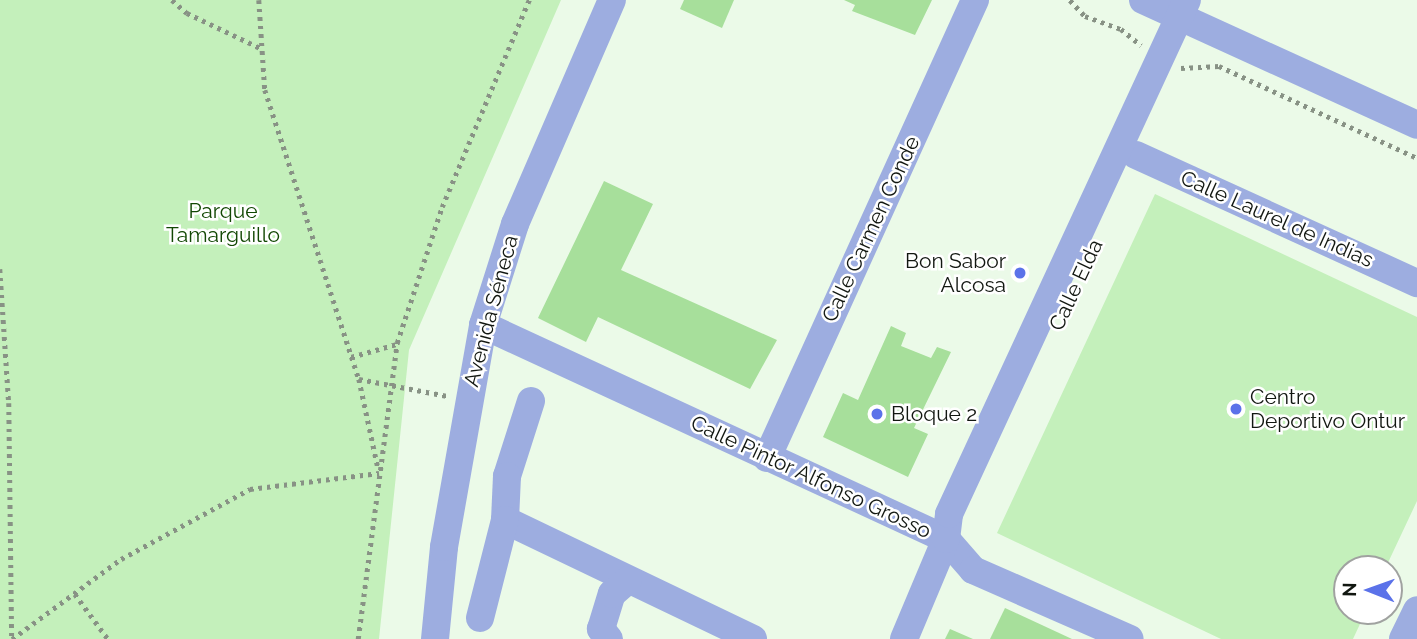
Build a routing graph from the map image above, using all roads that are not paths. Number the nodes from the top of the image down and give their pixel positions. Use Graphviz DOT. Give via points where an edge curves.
graph roads {
  1 [pos="612,0"];
  2 [pos="975,0"];
  3 [pos="1143,0"];
  4 [pos="1193,10"];
  5 [pos="1417,125"];
  6 [pos="1136,155"];
  7 [pos="1417,283"];
  8 [pos="483,325"];
  9 [pos="531,401"];
  10 [pos="767,457"];
  11 [pos="505,520"];
  12 [pos="946,539"];
  13 [pos="628,580"];
  14 [pos="1417,610"];
  15 [pos="480,618"];
  16 [pos="435,639"];
  17 [pos="609,639"];
  18 [pos="753,639"];
  19 [pos="904,639"];
  20 [pos="1130,639"];
  21 [pos="1404,639"];
  1 -- 8 [label="street, Avenida Séneca" via="515,224"];
  2 -- 10 [label="street, Calle Carmen Conde"];
  3 -- 4 [label="street"];
  4 -- 5 [label="street"];
  4 -- 6 [label="street, Calle Elda"];
  4 -- 12 [label="street, Calle Elda" via="949,514"];
  6 -- 7 [label="street, Calle Laurel de Indias"];
  6 -- 12 [label="street, Calle Elda" via="967,521"];
  8 -- 10 [label="street, Calle Pintor Alfonso Grosso"];
  8 -- 16 [label="street, Avenida Séneca" via="467,400"];
  9 -- 11 [label="street" via="507,476"];
  10 -- 12 [label="street, Calle Pintor Alfonso Grosso"];
  11 -- 13 [label="street"];
  11 -- 15 [label="street"];
  12 -- 19 [label="street, Calle Elda"];
  12 -- 20 [label="street, Calle Pintor Alfonso Grosso" via="973,570"];
  13 -- 17 [label="street" via="612,594 601,629"];
  13 -- 18 [label="street"];
  14 -- 21 [label="street"];
}
